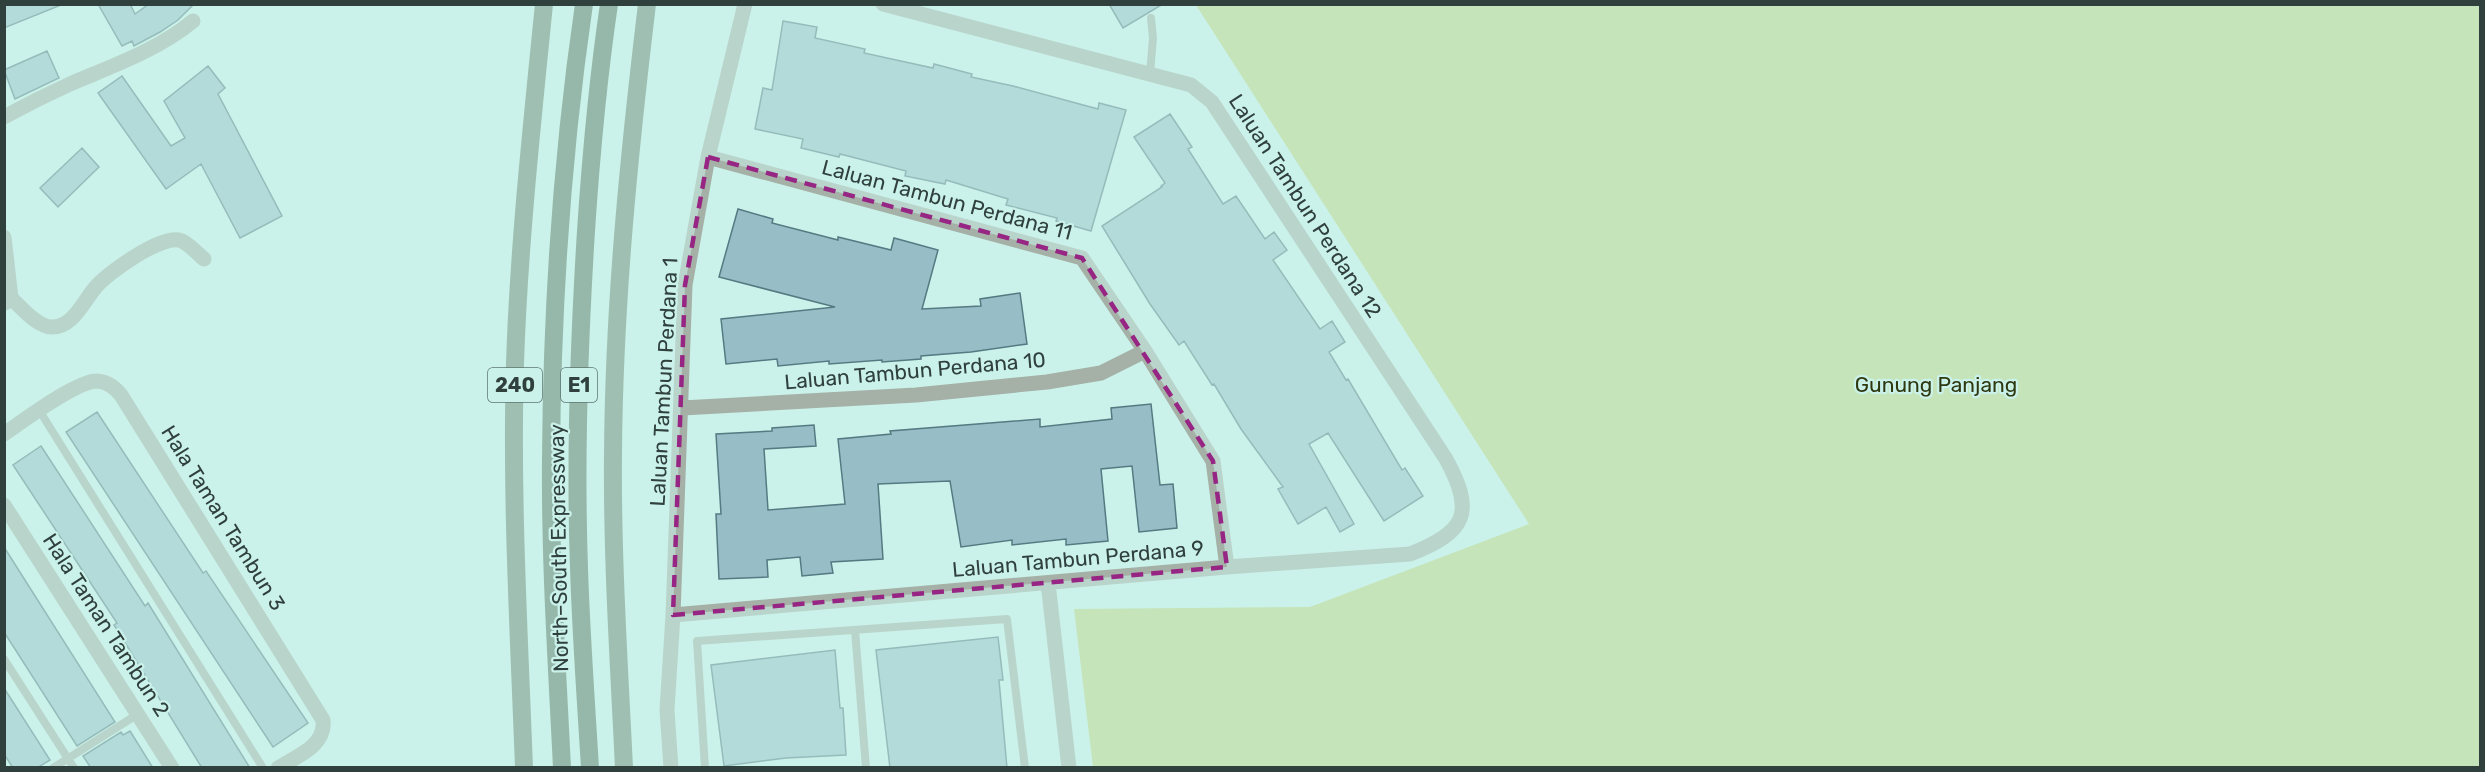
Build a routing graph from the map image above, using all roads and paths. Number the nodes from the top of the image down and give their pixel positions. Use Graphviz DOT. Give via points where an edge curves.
graph roads {
  1 [pos="544,4"];
  2 [pos="584,4"];
  3 [pos="609,4"];
  4 [pos="647,4"];
  5 [pos="745,4"];
  6 [pos="883,4"];
  7 [pos="1150,18"];
  8 [pos="193,21"];
  9 [pos="1150,74"];
  10 [pos="4,117"];
  11 [pos="708,157"];
  12 [pos="4,237"];
  13 [pos="204,258"];
  14 [pos="8,301"];
  15 [pos="1145,351"];
  16 [pos="682,408"];
  17 [pos="39,410"];
  18 [pos="4,434"];
  19 [pos="4,505"];
  20 [pos="1465,505"];
  21 [pos="1227,567"];
  22 [pos="1048,583"];
  23 [pos="673,615"];
  24 [pos="855,630"];
  25 [pos="4,659"];
  26 [pos="138,714"];
  27 [pos="68,758"];
  28 [pos="53,768"];
  29 [pos="74,768"];
  30 [pos="172,768"];
  31 [pos="263,768"];
  32 [pos="278,768"];
  33 [pos="524,768"];
  34 [pos="562,768"];
  35 [pos="590,768"];
  36 [pos="624,768"];
  37 [pos="671,768"];
  38 [pos="705,768"];
  39 [pos="866,768"];
  40 [pos="1025,768"];
  41 [pos="1069,768"];
  1 -- 33 [label="main road, 240" via="525,198 515,363 515,540"];
  2 -- 34 [label="highway, North–South Expressway / E1" via="567,154 554,328 551,460"];
  3 -- 35 [label="highway, North–South Expressway / E1" via="590,177 580,369 579,567"];
  4 -- 36 [label="main road" via="627,172 616,348 613,455"];
  5 -- 11 [label="street, Laluan Tambun Perdana 1"];
  6 -- 9 [label="street, Laluan Tambun Perdana 12"];
  7 -- 9 [label="lane"];
  8 -- 10 [label="street" via="122,62"];
  9 -- 20 [label="street, Laluan Tambun Perdana 12" via="1191,85 1212,102 1446,459"];
  11 -- 15 [label="street, Laluan Tambun Perdana 11" via="1082,258"];
  11 -- 16 [label="street, Laluan Tambun Perdana 1" via="685,285"];
  12 -- 14 [label="street"];
  13 -- 14 [label="street" via="182,241 159,243 96,286 79,311 62,325 50,327 36,321"];
  15 -- 16 [label="street, Laluan Tambun Perdana 10" via="1101,373 1047,382 916,395"];
  15 -- 21 [label="street, Laluan Tambun Perdana 11" via="1213,461"];
  16 -- 23 [label="street, Laluan Tambun Perdana 1"];
  17 -- 18 [label="street, Hala Taman Tambun 3"];
  17 -- 31 [label="lane"];
  17 -- 32 [label="street, Hala Taman Tambun 3" via="90,382 108,383 121,395 323,720 319,742"];
  19 -- 26 [label="street, Hala Taman Tambun 2"];
  20 -- 21 [label="street, Laluan Tambun Perdana 9" via="1454,529 1433,545 1410,554"];
  21 -- 22 [label="street, Laluan Tambun Perdana 9"];
  22 -- 23 [label="street, Laluan Tambun Perdana 9"];
  22 -- 41 [label="street"];
  23 -- 37 [label="street, Laluan Tambun Perdana 1" via="666,710"];
  24 -- 38 [label="lane" via="697,641"];
  24 -- 39 [label="lane"];
  24 -- 40 [label="lane" via="1007,619"];
  25 -- 27 [label="lane"];
  26 -- 27 [label="lane"];
  26 -- 30 [label="street, Hala Taman Tambun 2"];
  27 -- 28 [label="lane"];
  27 -- 29 [label="lane"];
}
